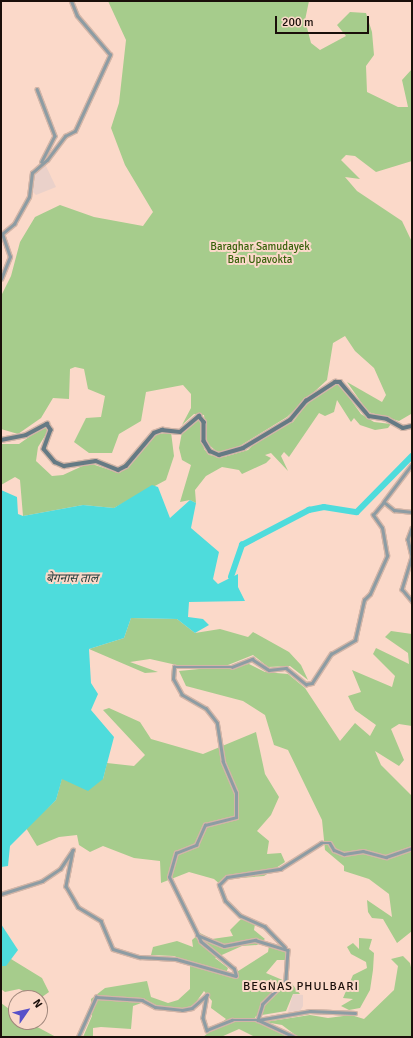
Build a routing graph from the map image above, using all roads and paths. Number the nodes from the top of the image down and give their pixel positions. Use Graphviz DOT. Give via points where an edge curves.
graph roads {
  1 [pos="71,1"];
  2 [pos="37,89"];
  3 [pos="42,163"];
  4 [pos="1,279"];
  5 [pos="412,426"];
  6 [pos="1,440"];
  7 [pos="412,465"];
  8 [pos="384,502"];
  9 [pos="412,512"];
  10 [pos="412,528"];
  11 [pos="412,601"];
  12 [pos="412,848"];
  13 [pos="1,894"];
  14 [pos="196,935"];
  15 [pos="285,948"];
  16 [pos="355,1013"];
  17 [pos="258,1020"];
  18 [pos="78,1037"];
  19 [pos="295,1037"];
  1 -- 3 [label="street" via="77,16 110,55 74,131 65,136"];
  2 -- 3 [label="street" via="55,136"];
  3 -- 4 [label="street" via="32,173 29,197 20,214 2,234 10,257"];
  5 -- 6 [label="main road" via="404,428 388,419 369,416 340,382 335,382 306,401 285,422 243,448 219,455 210,451 204,441 204,422 199,416 180,432 162,430 154,433 126,466 118,470 96,461 64,466 54,462 44,449 51,430 47,424 26,435"];
  7 -- 8 [label="street"];
  8 -- 9 [label="street" via="394,510"];
  8 -- 14 [label="street" via="373,515 382,528 387,556 370,594 364,600 355,640 331,654 312,683 306,684 286,668 269,670 252,658 232,667 174,667 173,679 182,695 206,709 217,723 223,762 236,793 236,817 206,825 196,845 183,848 173,860 169,877"];
  10 -- 11 [label="street" via="408,539 412,557 402,589"];
  12 -- 15 [label="street" via="386,857 363,851 344,854 334,850 330,843 321,843 280,869 227,877 219,885 225,901 240,916 265,927"];
  13 -- 14 [label="street" via="42,881 60,869 73,850 66,886 78,907 101,921 113,950 140,957 176,959 236,976 234,969"];
  14 -- 15 [label="street" via="224,946 255,940"];
  15 -- 17 [label="street" via="290,954 286,981 263,1004"];
  16 -- 17 [label="street" via="310,1011"];
  17 -- 18 [label="street" via="232,1020 207,1030 203,1018 207,995 182,1010 155,1006 142,1000 96,997"];
  17 -- 19 [label="street"];
}
